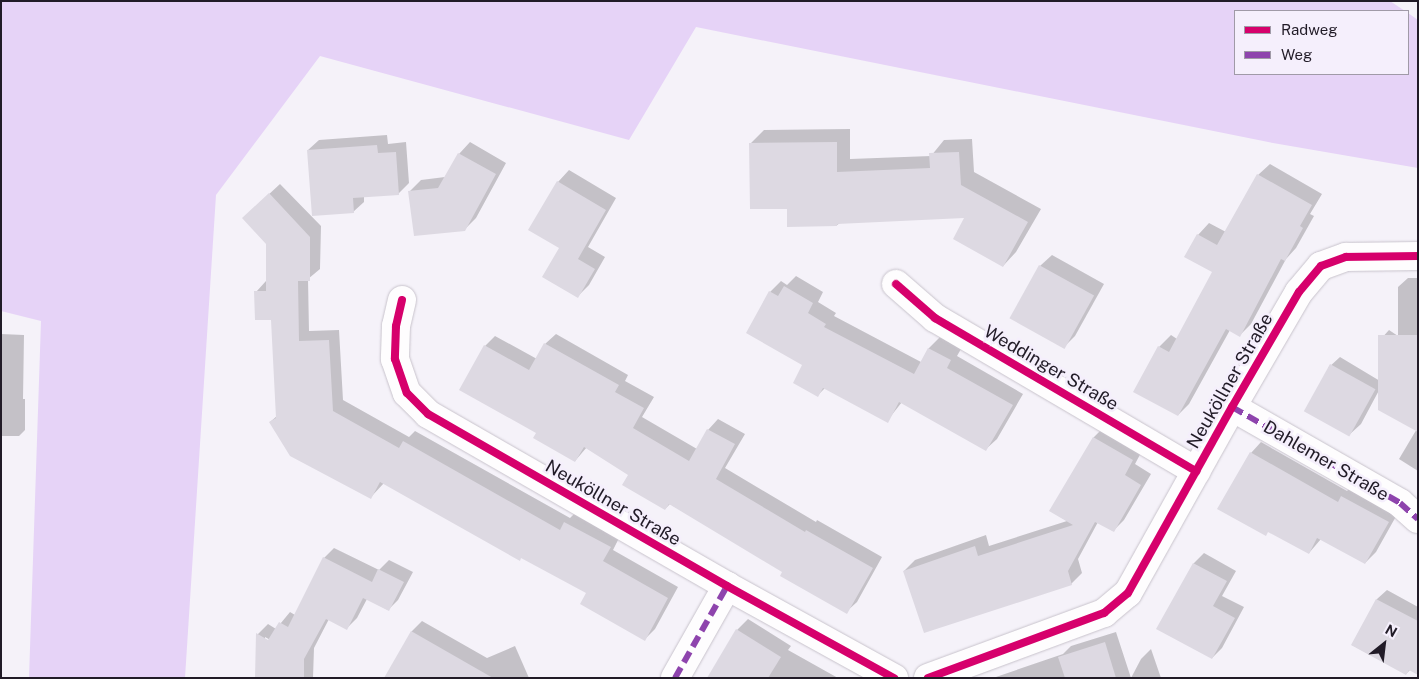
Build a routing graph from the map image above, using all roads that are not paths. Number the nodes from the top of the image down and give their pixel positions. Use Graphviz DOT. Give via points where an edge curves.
graph roads {
  1 [pos="1418,256"];
  2 [pos="896,284"];
  3 [pos="402,300"];
  4 [pos="1232,407"];
  5 [pos="1196,470"];
  6 [pos="1418,519"];
  7 [pos="727,586"];
  8 [pos="675,678"];
  9 [pos="894,678"];
  10 [pos="928,678"];
  1 -- 4 [label="street, Neuköllner Straße" via="1346,257 1321,266 1299,292"];
  2 -- 5 [label="street, Weddinger Straße" via="935,318"];
  3 -- 7 [label="street, Neuköllner Straße" via="396,326 395,359 407,393 428,414"];
  4 -- 5 [label="street, Neuköllner Straße"];
  4 -- 6 [label="street, Dahlemer Straße" via="1400,503"];
  5 -- 10 [label="street, Neuköllner Straße" via="1128,593 1104,613"];
  7 -- 8 [label="street"];
  7 -- 9 [label="street, Neuköllner Straße"];
}
